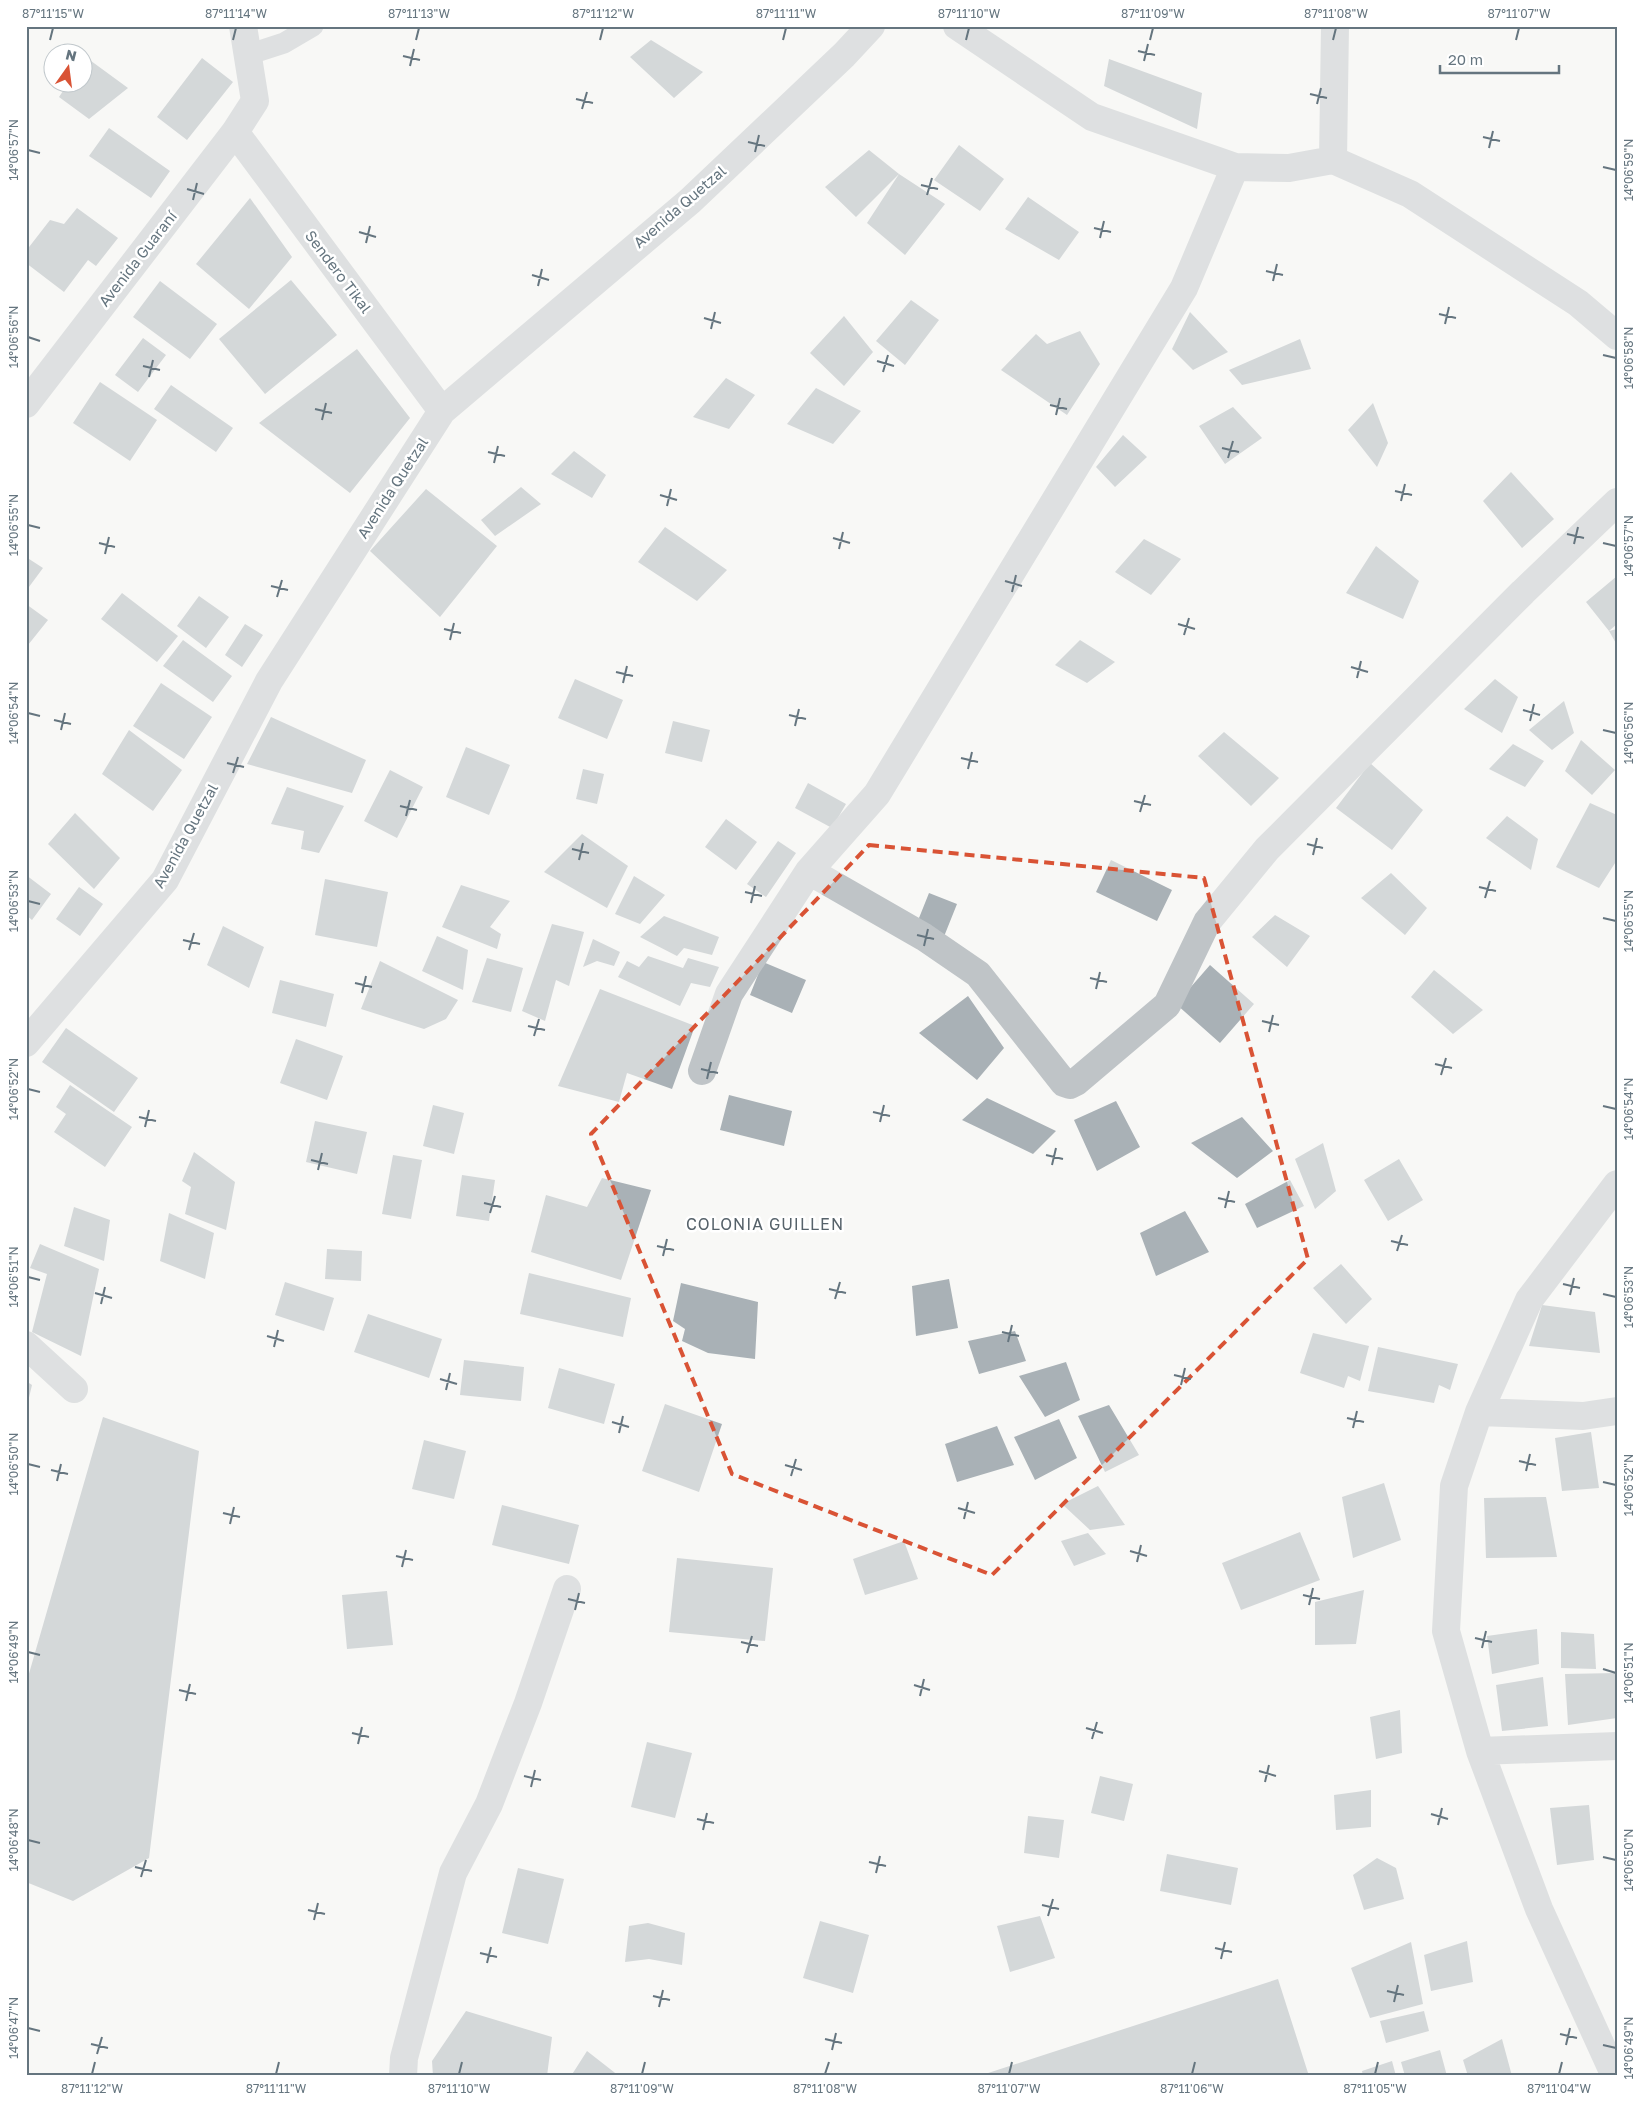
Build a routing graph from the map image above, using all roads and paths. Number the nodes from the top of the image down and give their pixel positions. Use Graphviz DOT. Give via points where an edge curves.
graph roads {
  1 [pos="243,26"];
  2 [pos="313,26"];
  3 [pos="871,26"];
  4 [pos="957,26"];
  5 [pos="1335,26"];
  6 [pos="247,55"];
  7 [pos="235,132"];
  8 [pos="1333,160"];
  9 [pos="1235,167"];
  10 [pos="1617,336"];
  11 [pos="26,404"];
  12 [pos="442,411"];
  13 [pos="1617,502"];
  14 [pos="809,872"];
  15 [pos="26,1043"];
  16 [pos="702,1071"];
  17 [pos="1617,1184"];
  18 [pos="26,1345"];
  19 [pos="74,1389"];
  20 [pos="1617,1411"];
  21 [pos="1479,1412"];
  22 [pos="567,1589"];
  23 [pos="1617,1746"];
  24 [pos="1480,1751"];
  25 [pos="403,2076"];
  26 [pos="1615,2076"];
  1 -- 6 [label="street, Avenida Guaraní"];
  2 -- 6 [label="lane" via="284,43"];
  3 -- 12 [label="street, Avenida Quetzal" via="690,201"];
  4 -- 9 [label="street" via="1092,117"];
  5 -- 8 [label="street"];
  6 -- 7 [label="street, Avenida Guaraní" via="255,101"];
  7 -- 11 [label="street, Avenida Guaraní"];
  7 -- 12 [label="street, Sendero Tikal"];
  8 -- 9 [label="street" via="1289,168"];
  8 -- 10 [label="street" via="1410,194 1578,303"];
  9 -- 14 [label="street" via="1184,288 1055,503 877,794"];
  12 -- 15 [label="street, Avenida Quetzal" via="269,681 165,880"];
  13 -- 14 [label="street" via="1268,848 1207,922 1166,1004 1070,1085 1064,1083 978,974 924,937"];
  14 -- 16 [label="street" via="729,994"];
  17 -- 21 [label="street" via="1529,1300"];
  18 -- 19 [label="street"];
  20 -- 21 [label="street" via="1583,1416"];
  21 -- 24 [label="street" via="1454,1486 1446,1632"];
  22 -- 25 [label="street" via="489,1804 453,1873 404,2058"];
  23 -- 24 [label="street"];
  24 -- 26 [label="street" via="1539,1909"];
}
